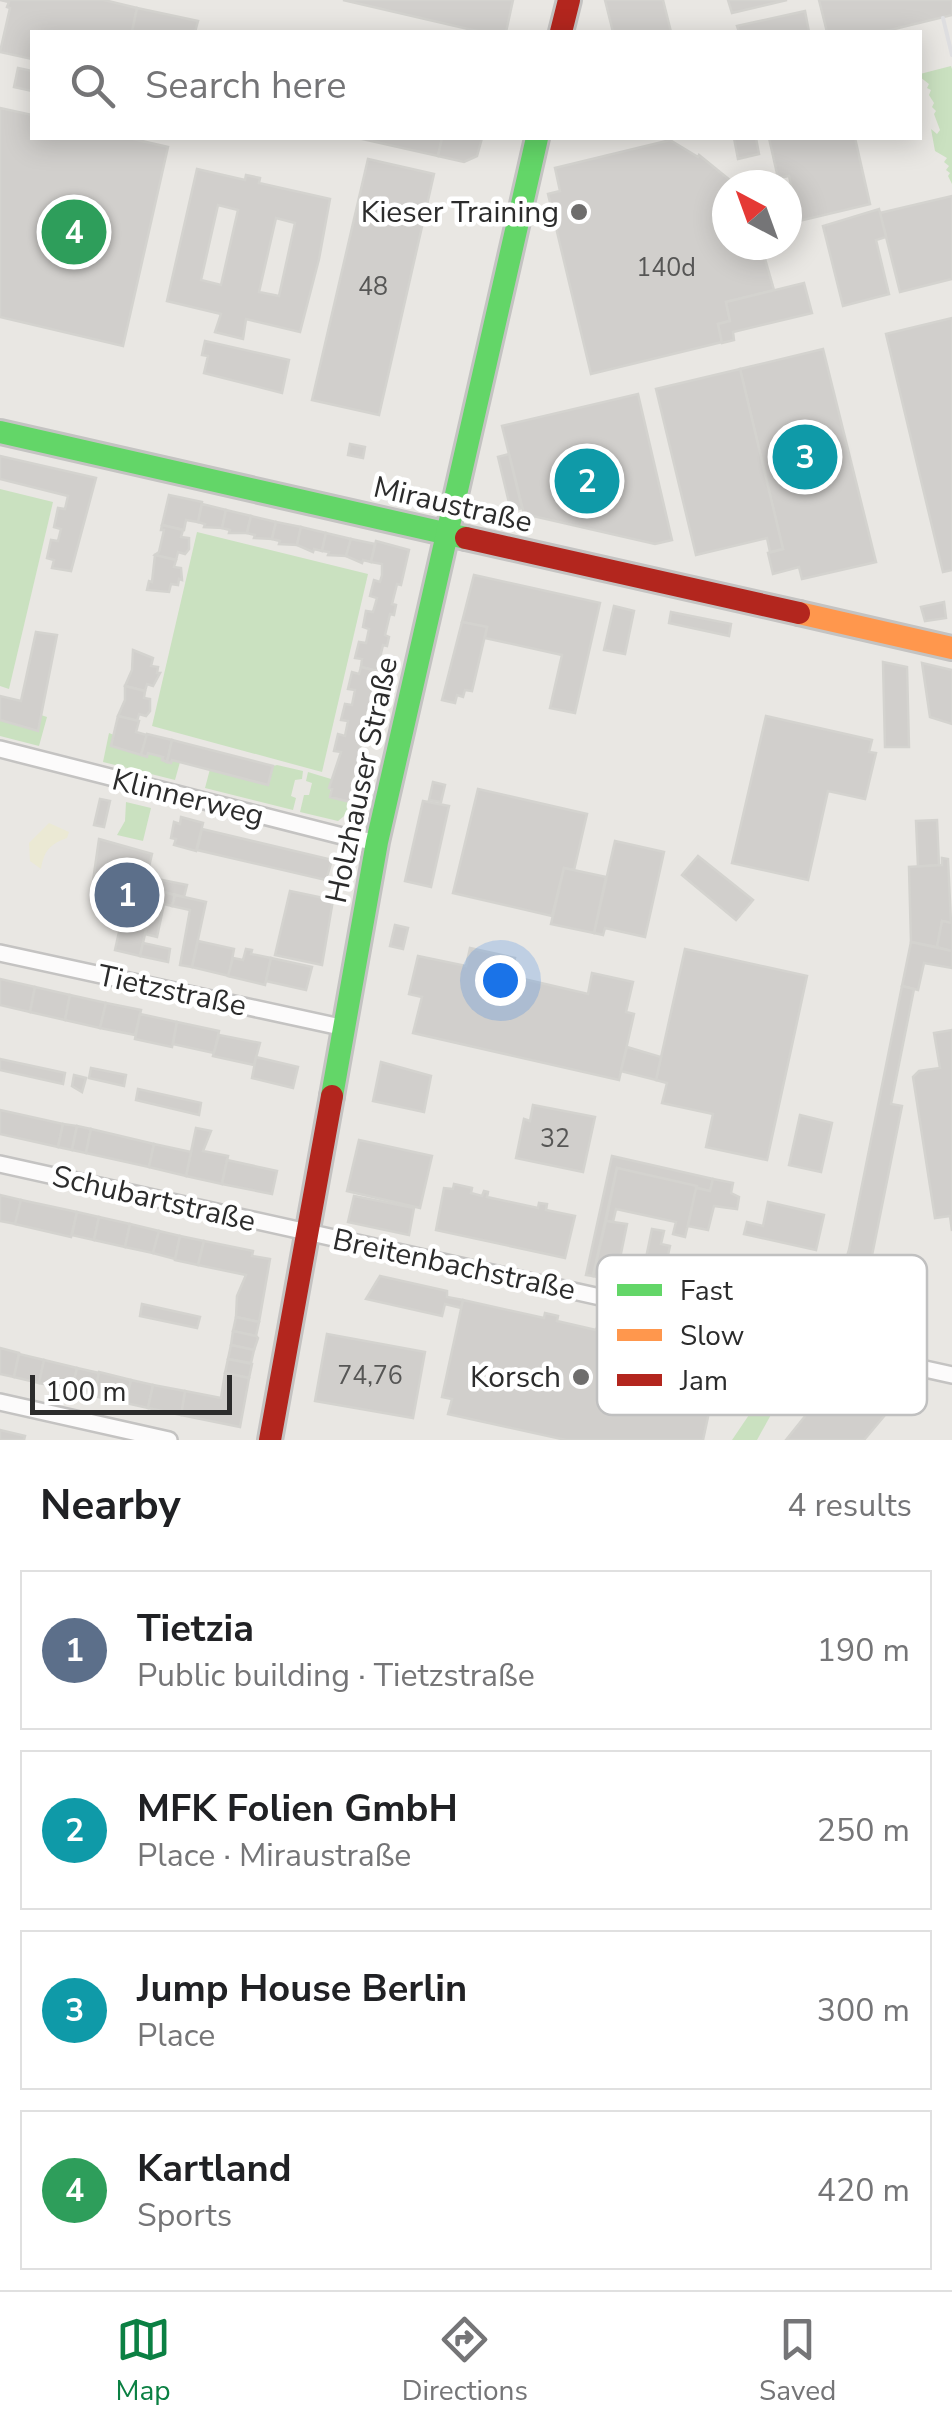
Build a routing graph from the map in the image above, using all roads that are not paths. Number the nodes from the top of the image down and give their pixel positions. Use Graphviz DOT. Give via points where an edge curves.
graph roads {
  1 [pos="569,0"];
  2 [pos="562,30"];
  3 [pos="537,140"];
  4 [pos="0,432"];
  5 [pos="446,534"];
  6 [pos="952,648"];
  7 [pos="0,749"];
  8 [pos="377,842"];
  9 [pos="0,953"];
  10 [pos="344,1028"];
  11 [pos="0,1164"];
  12 [pos="308,1232"];
  13 [pos="597,1296"];
  14 [pos="927,1369"];
  15 [pos="952,1375"];
  16 [pos="0,1402"];
  17 [pos="169,1440"];
  18 [pos="270,1440"];
  1 -- 2 [label="main road"];
  3 -- 5 [label="main road, Holzhauser Straße"];
  4 -- 5 [label="main road, Miraustraße"];
  5 -- 6 [label="main road, Miraustraße"];
  5 -- 8 [label="main road, Holzhauser Straße"];
  7 -- 8 [label="street, Klinnerweg"];
  8 -- 10 [label="main road, Holzhauser Straße"];
  9 -- 10 [label="street, Tietzstraße"];
  10 -- 12 [label="main road, Holzhauser Straße"];
  11 -- 12 [label="street, Schubartstraße"];
  12 -- 13 [label="street, Breitenbachstraße"];
  12 -- 18 [label="main road, Holzhauser Straße"];
  14 -- 15 [label="street, Breitenbachstraße"];
  16 -- 17 [label="street"];
}
